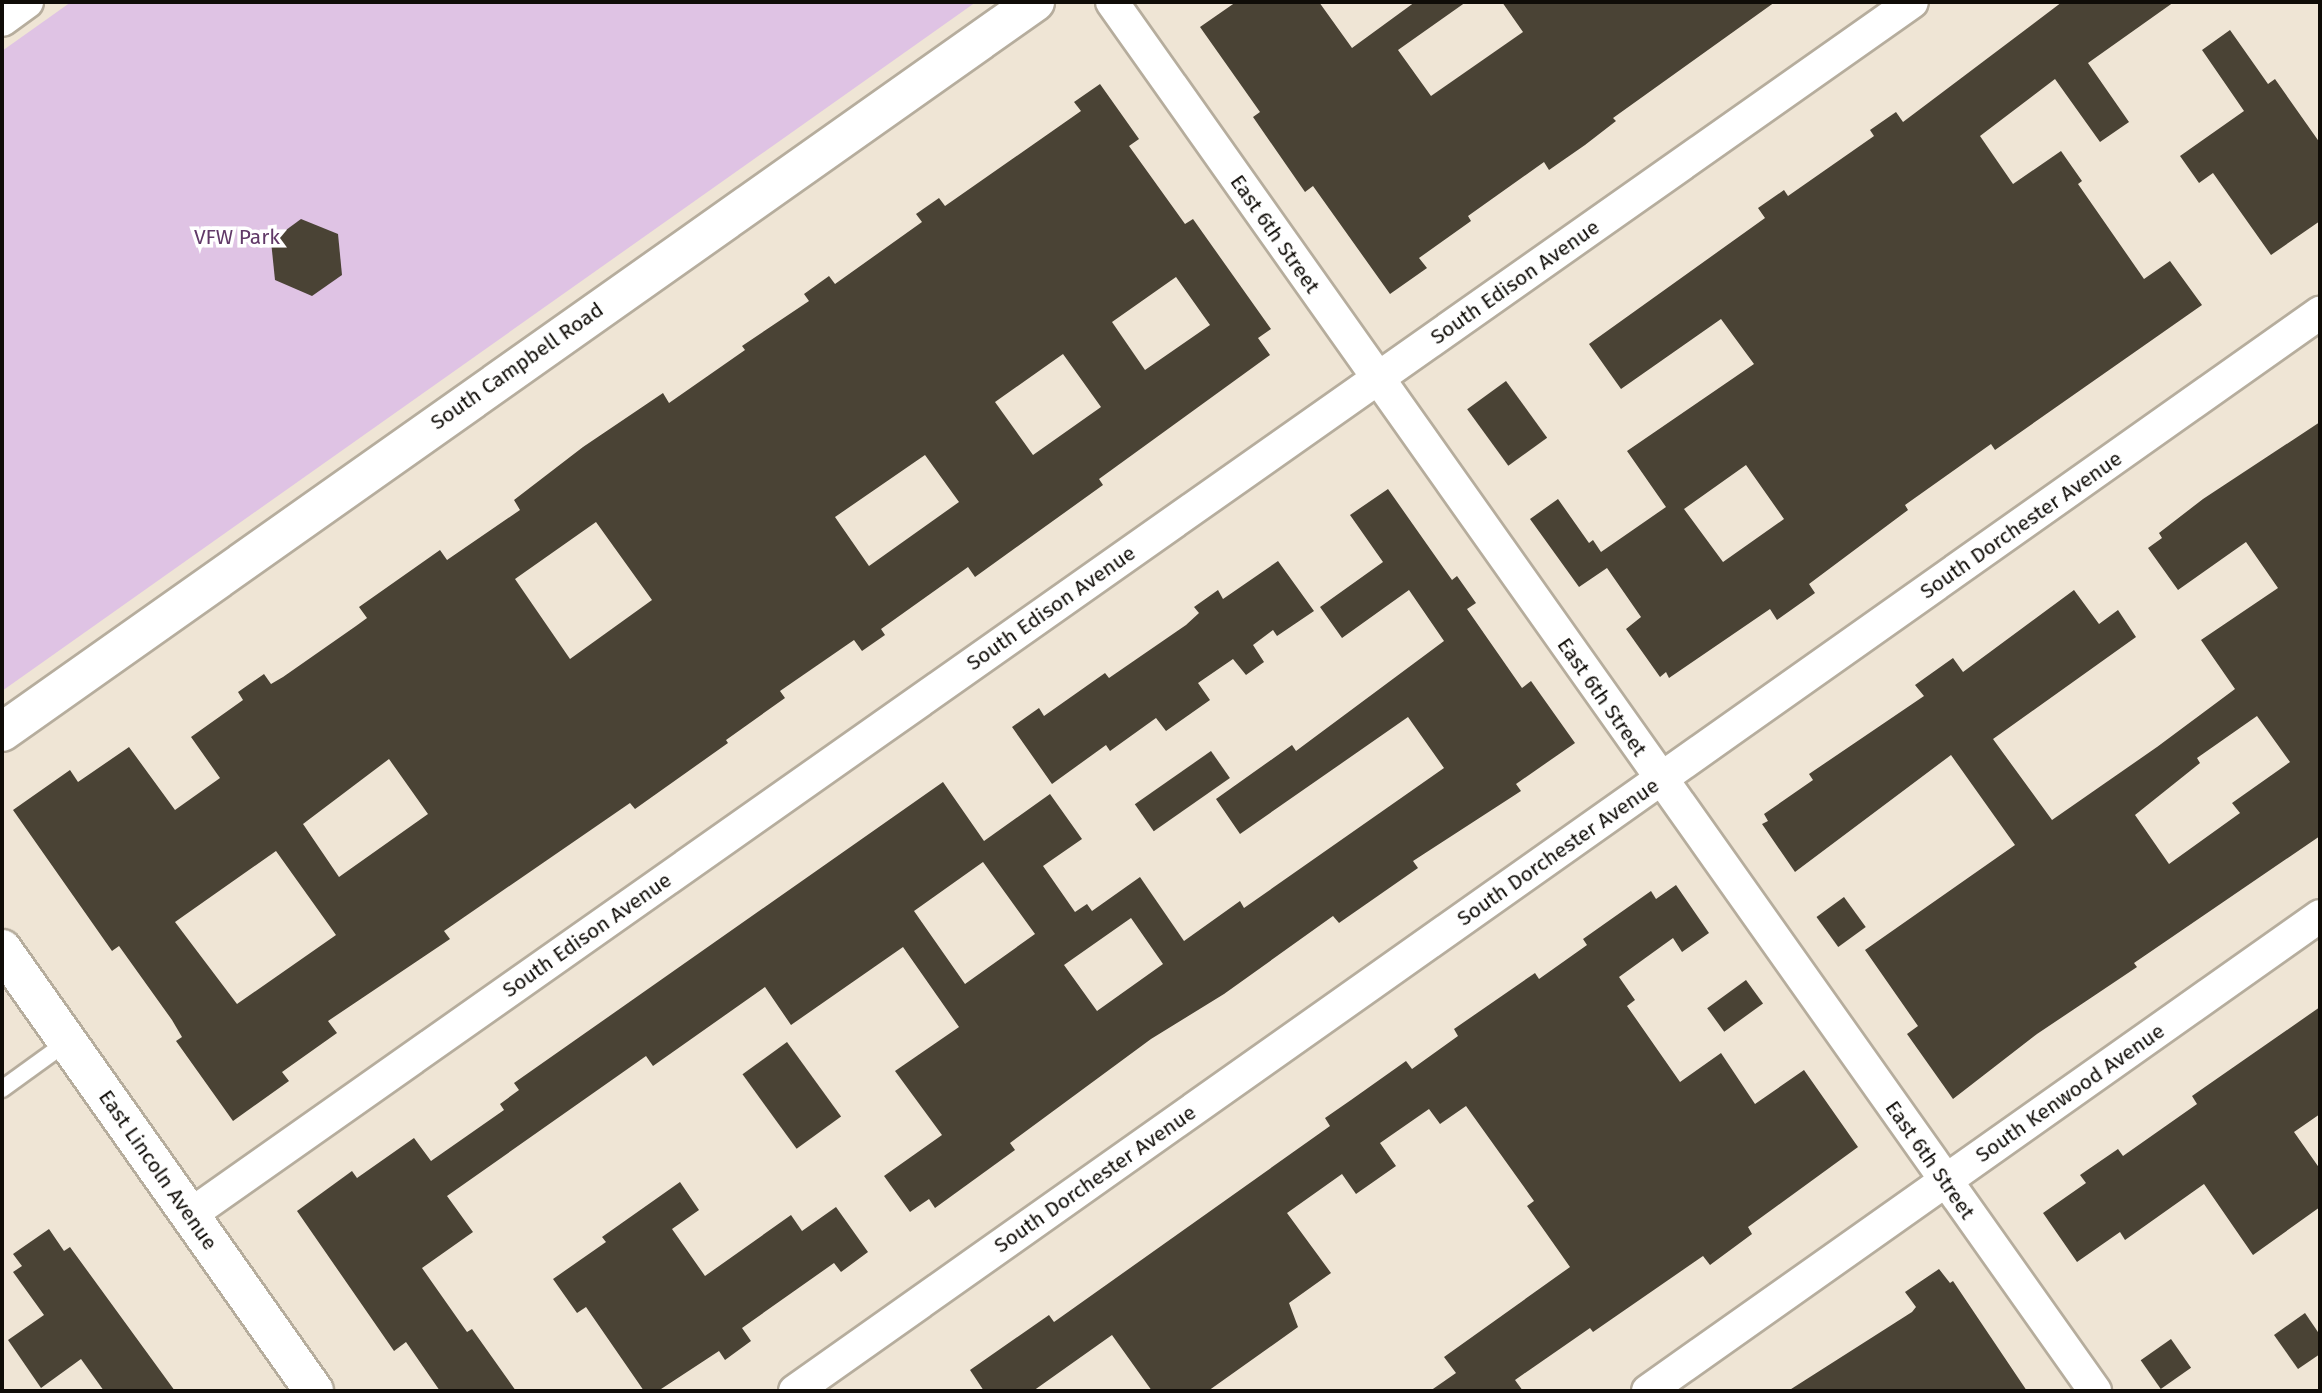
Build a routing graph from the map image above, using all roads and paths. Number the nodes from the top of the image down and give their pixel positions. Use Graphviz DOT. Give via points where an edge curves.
graph roads {
  1 [pos="27,2"];
  2 [pos="1035,2"];
  3 [pos="1112,2"];
  4 [pos="1912,2"];
  5 [pos="2,20"];
  6 [pos="2320,313"];
  7 [pos="1376,379"];
  8 [pos="2,732"];
  9 [pos="1661,780"];
  10 [pos="2320,916"];
  11 [pos="2,949"];
  12 [pos="67,1042"];
  13 [pos="2,1089"];
  14 [pos="1946,1181"];
  15 [pos="190,1215"];
  16 [pos="314,1391"];
  17 [pos="795,1391"];
  18 [pos="1648,1391"];
  19 [pos="2095,1391"];
  1 -- 5 [label="street"];
  2 -- 8 [label="street, South Campbell Road"];
  3 -- 7 [label="street, East 6th Street"];
  4 -- 7 [label="street, South Edison Avenue"];
  6 -- 9 [label="street, South Dorchester Avenue"];
  7 -- 9 [label="street, East 6th Street"];
  7 -- 15 [label="street, South Edison Avenue"];
  9 -- 14 [label="street, East 6th Street"];
  9 -- 17 [label="street, South Dorchester Avenue"];
  10 -- 14 [label="street, South Kenwood Avenue"];
  11 -- 12 [label="street, East Lincoln Avenue"];
  12 -- 13 [label="lane"];
  12 -- 15 [label="street, East Lincoln Avenue"];
  14 -- 18 [label="street, South Kenwood Avenue"];
  14 -- 19 [label="street, East 6th Street"];
  15 -- 16 [label="street, East Lincoln Avenue"];
}
